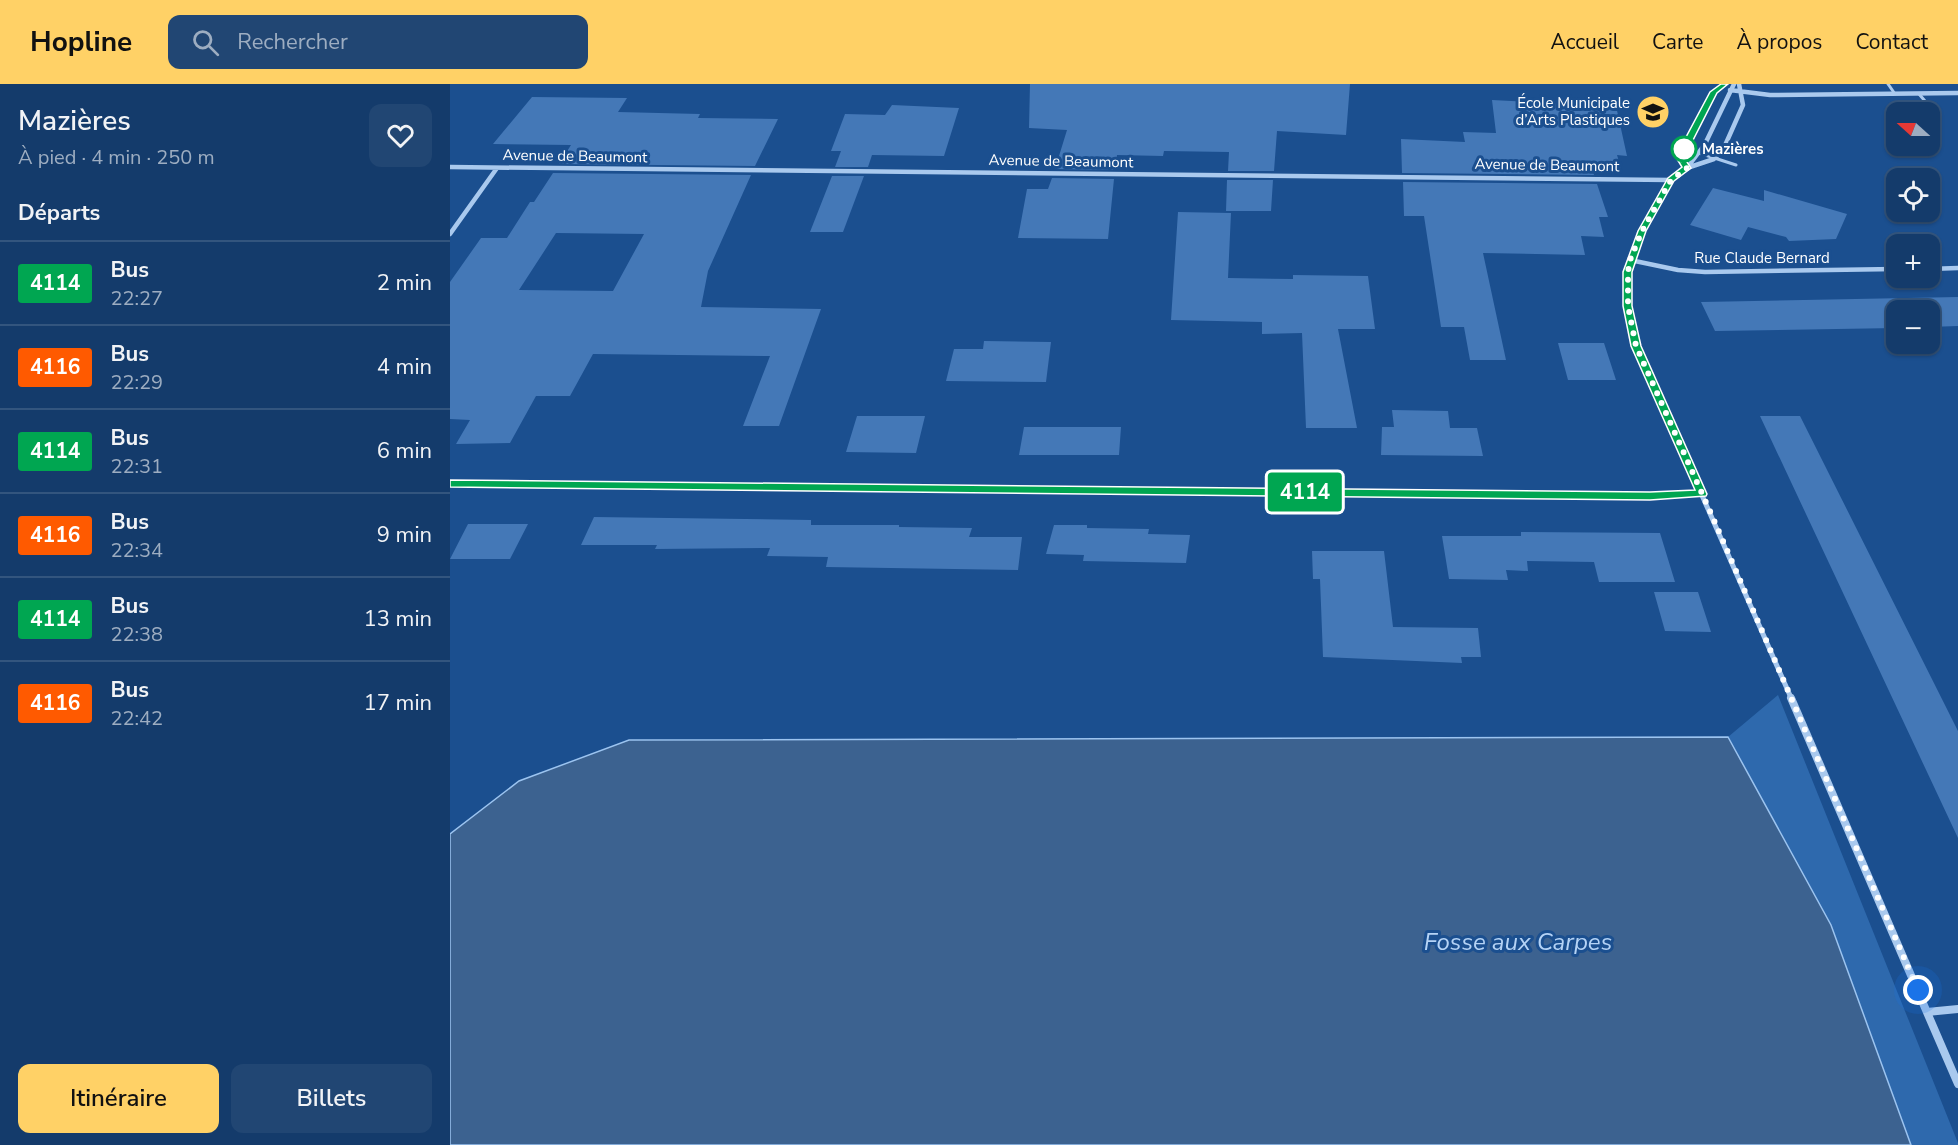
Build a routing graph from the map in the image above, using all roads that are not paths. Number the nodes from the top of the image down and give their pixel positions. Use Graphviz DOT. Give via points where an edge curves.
graph roads {
  1 [pos="1724,84"];
  2 [pos="1734,84"];
  3 [pos="1739,84"];
  4 [pos="1888,84"];
  5 [pos="1730,90"];
  6 [pos="1741,92"];
  7 [pos="1919,93"];
  8 [pos="1958,93"];
  9 [pos="1895,94"];
  10 [pos="1926,102"];
  11 [pos="1699,153"];
  12 [pos="1714,159"];
  13 [pos="1736,165"];
  14 [pos="450,167"];
  15 [pos="497,168"];
  16 [pos="1687,168"];
  17 [pos="1671,180"];
  18 [pos="450,234"];
  19 [pos="1630,260"];
  20 [pos="1958,268"];
  21 [pos="1886,269"];
  22 [pos="1940,269"];
  23 [pos="450,484"];
  24 [pos="1702,494"];
  25 [pos="1958,1009"];
  26 [pos="1927,1012"];
  27 [pos="1958,1084"];
  1 -- 16 [label="lane" via="1714,92 1682,154"];
  2 -- 5 [label="street"];
  3 -- 6 [label="street"];
  4 -- 9 [label="lane"];
  5 -- 6 [label="street"];
  5 -- 11 [label="street"];
  6 -- 9 [label="street"];
  6 -- 12 [label="street" via="1743,105 1723,150"];
  7 -- 8 [label="street"];
  7 -- 9 [label="street"];
  7 -- 10 [label="lane"];
  11 -- 12 [label="lane"];
  11 -- 16 [label="street"];
  12 -- 13 [label="lane"];
  12 -- 16 [label="street"];
  14 -- 15 [label="street, Avenue de Beaumont"];
  15 -- 17 [label="street, Avenue de Beaumont"];
  15 -- 18 [label="street"];
  16 -- 17 [label="street"];
  17 -- 19 [label="street"];
  19 -- 21 [label="street, Rue Claude Bernard" via="1705,272"];
  19 -- 24 [label="street" via="1628,306 1636,346"];
  20 -- 22 [label="street"];
  23 -- 24 [label="street"];
  24 -- 26 [label="street"];
  25 -- 26 [label="street"];
  26 -- 27 [label="street"];
}
